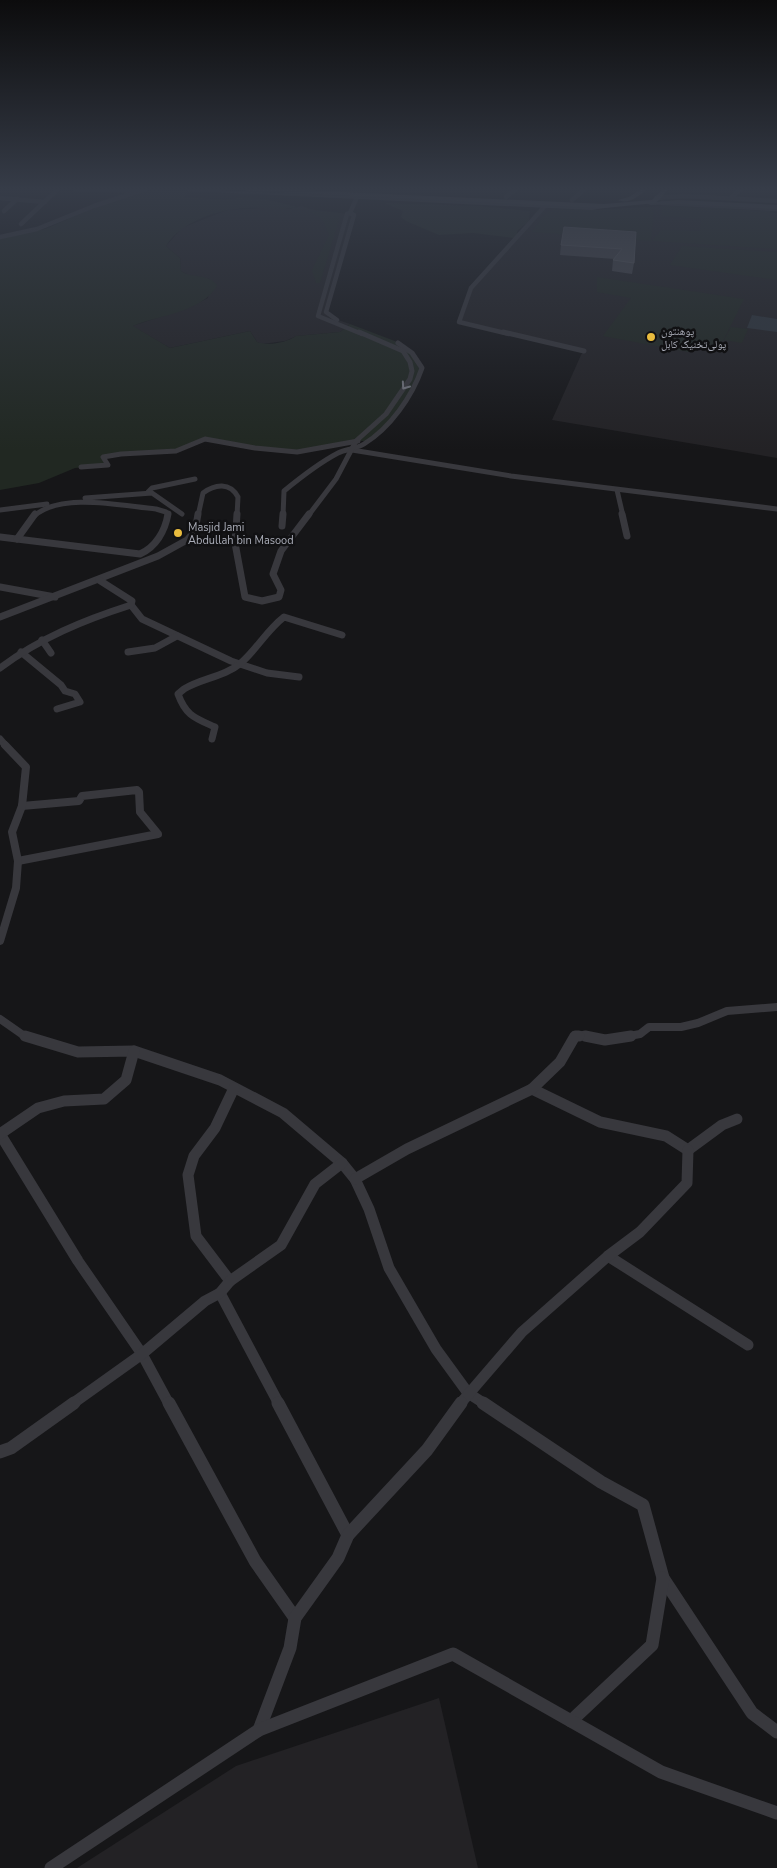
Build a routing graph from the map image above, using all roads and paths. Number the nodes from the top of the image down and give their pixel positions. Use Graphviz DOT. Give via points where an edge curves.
graph roads {
  1 [pos="328,276"];
  2 [pos="336,276"];
  3 [pos="482,276"];
  4 [pos="324,291"];
  5 [pos="332,291"];
  6 [pos="340,323"];
  7 [pos="584,351"];
  8 [pos="356,441"];
  9 [pos="368,441"];
  10 [pos="352,450"];
  11 [pos="81,467"];
  12 [pos="194,479"];
  13 [pos="617,490"];
  14 [pos="148,492"];
  15 [pos="777,509"];
  16 [pos="0,510"];
  17 [pos="182,514"];
  18 [pos="282,526"];
  19 [pos="627,536"];
  20 [pos="0,537"];
  21 [pos="17,539"];
  22 [pos="99,580"];
  23 [pos="0,587"];
  24 [pos="55,597"];
  25 [pos="131,605"];
  26 [pos="0,617"];
  27 [pos="342,635"];
  28 [pos="177,636"];
  29 [pos="42,640"];
  30 [pos="21,652"];
  31 [pos="51,652"];
  32 [pos="128,652"];
  33 [pos="240,663"];
  34 [pos="0,668"];
  35 [pos="299,677"];
  36 [pos="57,709"];
  37 [pos="0,739"];
  38 [pos="212,739"];
  39 [pos="22,806"];
  40 [pos="18,862"];
  41 [pos="0,941"];
  42 [pos="777,1007"];
  43 [pos="0,1019"];
  44 [pos="134,1051"];
  45 [pos="234,1088"];
  46 [pos="532,1089"];
  47 [pos="737,1119"];
  48 [pos="0,1134"];
  49 [pos="688,1150"];
  50 [pos="342,1162"];
  51 [pos="355,1179"];
  52 [pos="608,1256"];
  53 [pos="230,1281"];
  54 [pos="220,1293"];
  55 [pos="748,1345"];
  56 [pos="142,1354"];
  57 [pos="468,1393"];
  58 [pos="0,1452"];
  59 [pos="348,1535"];
  60 [pos="663,1578"];
  61 [pos="294,1618"];
  62 [pos="571,1721"];
  63 [pos="259,1730"];
  64 [pos="777,1732"];
  65 [pos="777,1814"];
  66 [pos="51,1868"];
  1 -- 4 [label="street"];
  2 -- 5 [label="street"];
  3 -- 7 [label="street" via="471,288 459,322"];
  4 -- 5 [label="street"];
  4 -- 6 [label="street" via="318,316"];
  5 -- 6 [label="street" via="326,312"];
  6 -- 8 [label="street, one-way" via="403,351 412,371 386,414"];
  6 -- 9 [label="street" via="400,343 411,350 422,368 420,378 394,415"];
  8 -- 9 [label="street"];
  8 -- 10 [label="street"];
  8 -- 11 [label="street" via="297,452 205,439 176,451 103,457 108,465"];
  9 -- 10 [label="street"];
  10 -- 13 [label="street" via="417,463"];
  10 -- 18 [label="street" via="301,477 284,491"];
  10 -- 22 [label="street" via="336,479 281,551 273,574 281,590 278,597 267,602 254,602 245,596 235,543 238,498 236,491 218,485 203,493 195,531 187,540 158,556"];
  12 -- 14 [label="street" via="152,488"];
  13 -- 15 [label="street"];
  13 -- 19 [label="street"];
  14 -- 16 [label="street"];
  14 -- 17 [label="street" via="158,495"];
  20 -- 21 [label="street"];
  21 -- 21 [label="street" via="41,510 65,504 88,503 156,510 168,515 158,538 140,554"];
  22 -- 24 [label="street"];
  22 -- 25 [label="street" via="132,601"];
  23 -- 24 [label="street"];
  24 -- 26 [label="street"];
  25 -- 28 [label="street" via="142,619"];
  25 -- 29 [label="street" via="84,620"];
  27 -- 33 [label="street" via="284,617"];
  28 -- 32 [label="street" via="155,648"];
  28 -- 33 [label="street"];
  29 -- 30 [label="street"];
  29 -- 31 [label="street"];
  30 -- 34 [label="street"];
  30 -- 36 [label="street" via="65,691 75,694 80,702"];
  33 -- 35 [label="street" via="267,673"];
  33 -- 38 [label="street" via="217,677 185,686 178,694 187,714 215,727"];
  37 -- 39 [label="street" via="26,767"];
  39 -- 40 [label="street" via="12,832"];
  39 -- 40 [label="street" via="79,801 82,796 137,790 140,812 158,834"];
  40 -- 41 [label="street" via="16,888"];
  42 -- 46 [label="street" via="727,1011 698,1023 681,1027 649,1027 640,1034 605,1040 575,1036 560,1062"];
  43 -- 44 [label="street" via="23,1035 78,1052"];
  44 -- 45 [label="street" via="220,1080"];
  44 -- 48 [label="street" via="126,1080 104,1099 38,1108"];
  45 -- 50 [label="street" via="283,1113"];
  45 -- 53 [label="street" via="215,1128 194,1156 188,1175 196,1236"];
  46 -- 49 [label="street" via="600,1122 666,1136"];
  46 -- 51 [label="street" via="407,1149"];
  47 -- 49 [label="street" via="722,1125"];
  48 -- 56 [label="street" via="78,1261"];
  49 -- 52 [label="street" via="687,1183 640,1232"];
  50 -- 51 [label="street"];
  50 -- 53 [label="street" via="315,1184 281,1245"];
  51 -- 57 [label="street" via="389,1268 436,1349"];
  52 -- 55 [label="street"];
  52 -- 57 [label="street" via="522,1332"];
  53 -- 54 [label="street"];
  54 -- 56 [label="street" via="205,1301"];
  54 -- 59 [label="street"];
  56 -- 58 [label="street" via="11,1448"];
  56 -- 61 [label="street" via="255,1560"];
  57 -- 59 [label="street" via="427,1450"];
  57 -- 60 [label="street" via="601,1482 643,1505"];
  59 -- 61 [label="street" via="338,1558"];
  60 -- 62 [label="street" via="652,1645"];
  60 -- 64 [label="street" via="752,1713"];
  61 -- 63 [label="street" via="290,1648"];
  62 -- 63 [label="street" via="452,1654"];
  62 -- 65 [label="street" via="661,1772"];
  63 -- 66 [label="street"];
}
